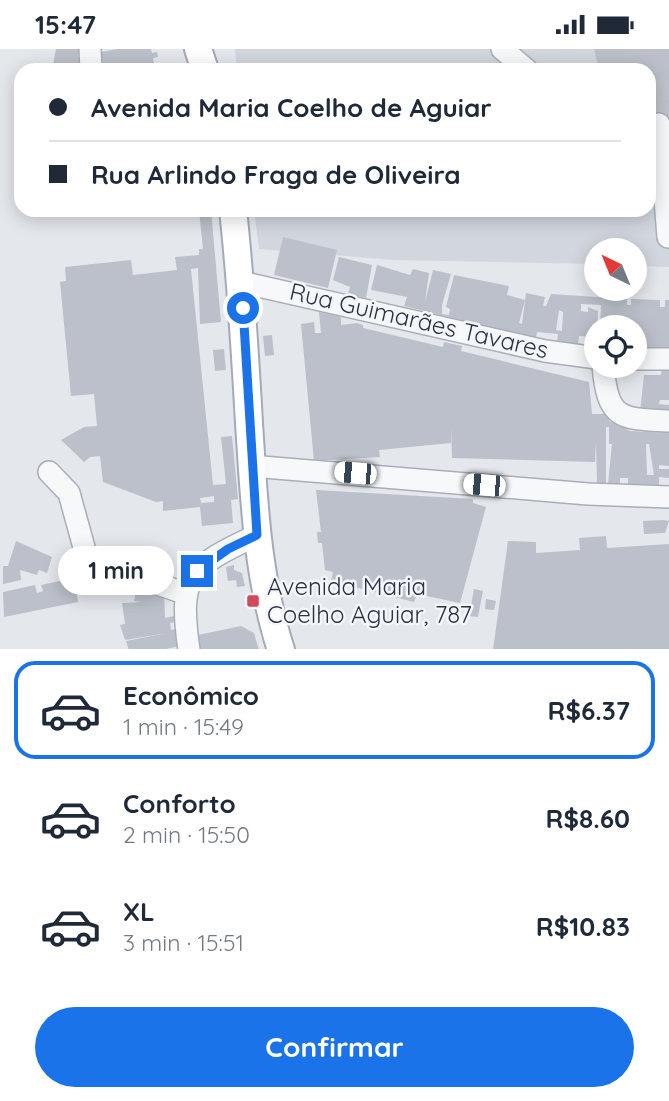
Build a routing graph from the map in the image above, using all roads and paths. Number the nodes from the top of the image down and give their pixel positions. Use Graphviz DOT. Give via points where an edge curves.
graph roads {
  1 [pos="502,49"];
  2 [pos="519,63"];
  3 [pos="659,124"];
  4 [pos="234,217"];
  5 [pos="667,237"];
  6 [pos="242,282"];
  7 [pos="584,356"];
  8 [pos="647,359"];
  9 [pos="669,359"];
  10 [pos="605,378"];
  11 [pos="669,421"];
  12 [pos="252,466"];
  13 [pos="49,472"];
  14 [pos="669,497"];
  15 [pos="257,535"];
  16 [pos="184,593"];
  17 [pos="189,649"];
  18 [pos="281,649"];
  1 -- 2 [label="street"];
  3 -- 5 [label="street"];
  4 -- 6 [label="main road"];
  6 -- 7 [label="street, Rua Guimarães Tavares"];
  6 -- 12 [label="main road"];
  8 -- 9 [label="street"];
  10 -- 11 [label="street" via="608,399 619,415"];
  12 -- 14 [label="street"];
  12 -- 15 [label="main road"];
  13 -- 16 [label="street" via="69,493 85,551 96,563"];
  15 -- 16 [label="street" via="197,571"];
  15 -- 18 [label="main road" via="268,605"];
  16 -- 17 [label="street"];
}
